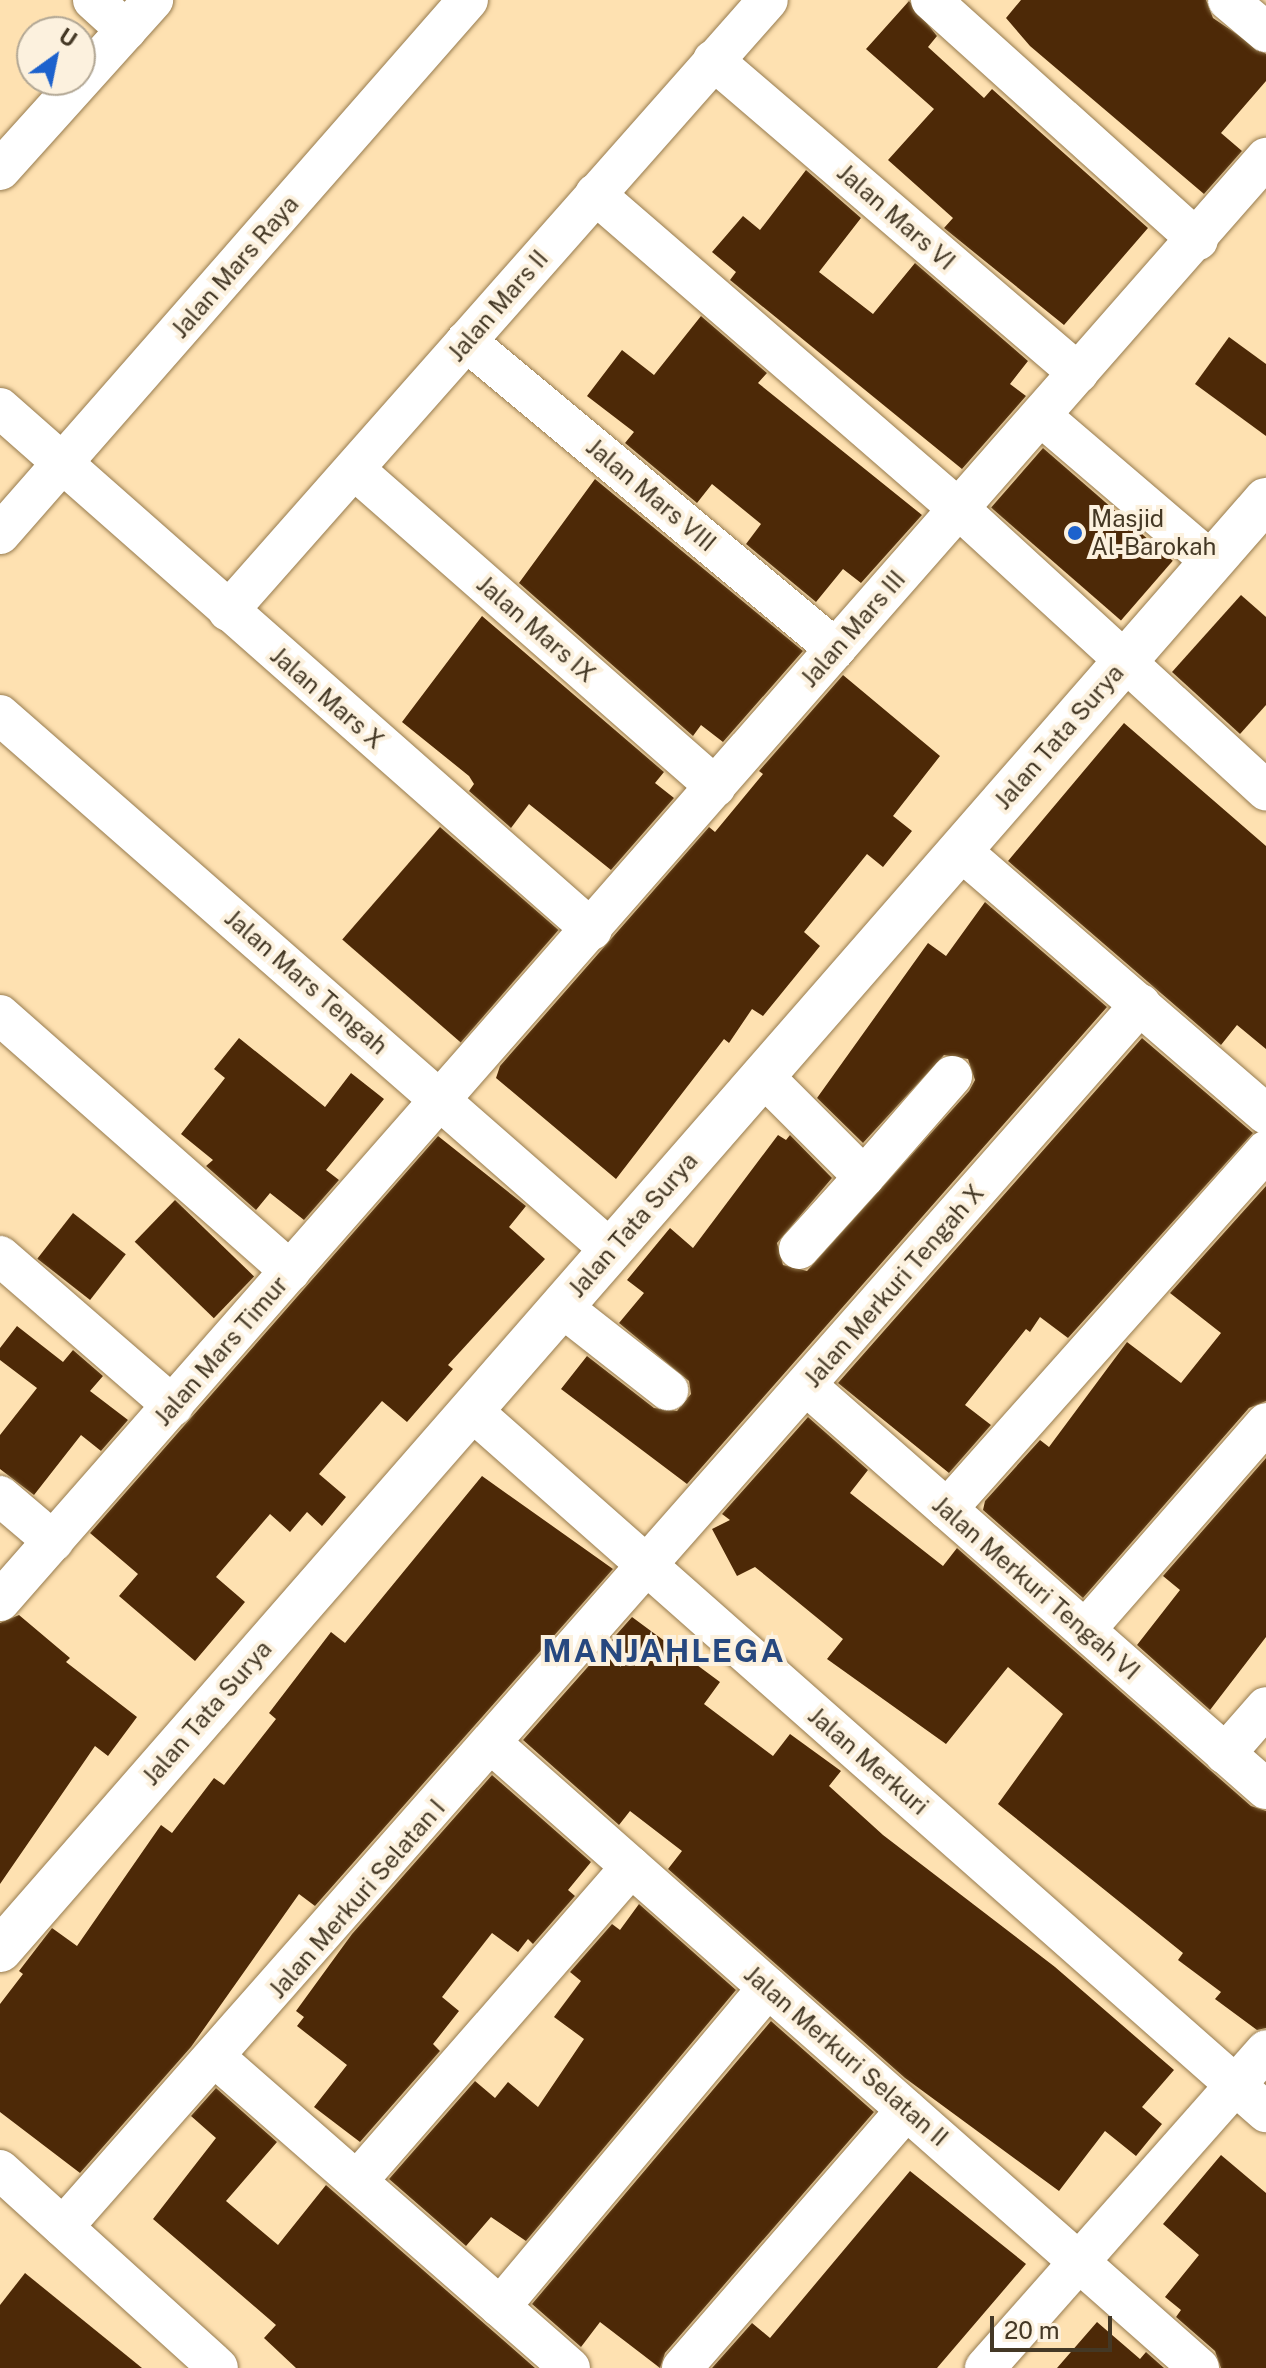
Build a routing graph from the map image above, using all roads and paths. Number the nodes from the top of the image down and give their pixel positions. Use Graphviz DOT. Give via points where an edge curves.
graph roads {
  1 [pos="93,0"];
  2 [pos="153,0"];
  3 [pos="468,0"];
  4 [pos="768,0"];
  5 [pos="931,0"];
  6 [pos="1228,0"];
  7 [pos="126,30"];
  8 [pos="1266,32"];
  9 [pos="713,60"];
  10 [pos="1266,158"];
  11 [pos="2,164"];
  12 [pos="595,194"];
  13 [pos="1198,240"];
  14 [pos="466,341"];
  15 [pos="1078,373"];
  16 [pos="0,408"];
  17 [pos="1041,416"];
  18 [pos="61,466"];
  19 [pos="355,470"];
  20 [pos="1266,500"];
  21 [pos="958,508"];
  22 [pos="0,534"];
  23 [pos="1212,562"];
  24 [pos="228,611"];
  25 [pos="836,649"];
  26 [pos="1123,663"];
  27 [pos="0,715"];
  28 [pos="716,787"];
  29 [pos="1266,790"];
  30 [pos="960,850"];
  31 [pos="592,930"];
  32 [pos="1141,1004"];
  33 [pos="0,1015"];
  34 [pos="763,1076"];
  35 [pos="952,1076"];
  36 [pos="443,1102"];
  37 [pos="1266,1114"];
  38 [pos="1266,1151"];
  39 [pos="864,1177"];
  40 [pos="799,1249"];
  41 [pos="611,1250"];
  42 [pos="0,1256"];
  43 [pos="290,1271"];
  44 [pos="562,1307"];
  45 [pos="807,1386"];
  46 [pos="668,1390"];
  47 [pos="173,1406"];
  48 [pos="471,1410"];
  49 [pos="1266,1423"];
  50 [pos="0,1496"];
  51 [pos="947,1509"];
  52 [pos="53,1541"];
  53 [pos="648,1568"];
  54 [pos="0,1601"];
  55 [pos="1085,1630"];
  56 [pos="1266,1707"];
  57 [pos="492,1744"];
  58 [pos="1225,1754"];
  59 [pos="1266,1789"];
  60 [pos="631,1867"];
  61 [pos="0,1950"];
  62 [pos="768,1988"];
  63 [pos="1266,2050"];
  64 [pos="217,2059"];
  65 [pos="1235,2084"];
  66 [pos="906,2110"];
  67 [pos="1266,2112"];
  68 [pos="0,2170"];
  69 [pos="357,2181"];
  70 [pos="63,2227"];
  71 [pos="1081,2259"];
  72 [pos="500,2307"];
  73 [pos="196,2361"];
  74 [pos="570,2368"];
  75 [pos="682,2368"];
  76 [pos="985,2368"];
  77 [pos="1199,2368"];
  1 -- 7 [label="street"];
  2 -- 7 [label="street"];
  3 -- 18 [label="street, Jalan Mars Raya"];
  4 -- 9 [label="street, Jalan Mars II"];
  5 -- 13 [label="street"];
  6 -- 8 [label="street"];
  7 -- 11 [label="street"];
  9 -- 12 [label="street, Jalan Mars II"];
  9 -- 15 [label="street, Jalan Mars VI"];
  10 -- 13 [label="street, Jalan Mars III"];
  12 -- 14 [label="street, Jalan Mars II"];
  12 -- 21 [label="street"];
  13 -- 15 [label="street, Jalan Mars III"];
  14 -- 19 [label="street, Jalan Mars II"];
  14 -- 25 [label="street, Jalan Mars VIII"];
  15 -- 17 [label="street, Jalan Mars III"];
  16 -- 18 [label="street, Jalan Mars X"];
  17 -- 21 [label="street, Jalan Mars III"];
  17 -- 23 [label="street"];
  18 -- 22 [label="street, Jalan Mars Raya"];
  18 -- 24 [label="street, Jalan Mars X"];
  19 -- 24 [label="street, Jalan Mars II"];
  19 -- 28 [label="street, Jalan Mars IX"];
  20 -- 23 [label="street, Jalan Tata Surya"];
  21 -- 25 [label="street, Jalan Mars III"];
  21 -- 26 [label="street"];
  23 -- 26 [label="street, Jalan Tata Surya"];
  24 -- 31 [label="street, Jalan Mars X"];
  25 -- 28 [label="street, Jalan Mars III"];
  26 -- 29 [label="street"];
  26 -- 30 [label="street, Jalan Tata Surya"];
  27 -- 36 [label="street, Jalan Mars Tengah"];
  28 -- 31 [label="street, Jalan Mars III"];
  30 -- 32 [label="street"];
  30 -- 34 [label="street, Jalan Tata Surya"];
  31 -- 36 [label="street, Jalan Mars III"];
  32 -- 37 [label="street"];
  32 -- 45 [label="street, Jalan Merkuri Tengah X"];
  33 -- 43 [label="street"];
  34 -- 39 [label="street"];
  34 -- 41 [label="street, Jalan Tata Surya"];
  35 -- 39 [label="street"];
  36 -- 41 [label="street, Jalan Mars Tengah"];
  36 -- 43 [label="street, Jalan Mars Timur"];
  38 -- 51 [label="street"];
  39 -- 40 [label="street"];
  41 -- 44 [label="street, Jalan Tata Surya"];
  42 -- 47 [label="street"];
  43 -- 47 [label="street, Jalan Mars Timur"];
  44 -- 46 [label="street"];
  44 -- 48 [label="street, Jalan Tata Surya"];
  45 -- 51 [label="street, Jalan Merkuri Tengah VI"];
  45 -- 53 [label="street, Jalan Merkuri Tengah X"];
  47 -- 52 [label="street, Jalan Mars Timur"];
  48 -- 53 [label="street, Jalan Merkuri"];
  48 -- 61 [label="street, Jalan Tata Surya"];
  49 -- 55 [label="street"];
  50 -- 52 [label="street"];
  51 -- 55 [label="street, Jalan Merkuri Tengah VI"];
  52 -- 54 [label="street, Jalan Mars Timur"];
  53 -- 57 [label="street, Jalan Merkuri Selatan I"];
  53 -- 65 [label="street, Jalan Merkuri"];
  55 -- 58 [label="street, Jalan Merkuri Tengah VI"];
  56 -- 58 [label="street"];
  57 -- 60 [label="street, Jalan Merkuri Selatan II"];
  57 -- 64 [label="street, Jalan Merkuri Selatan I"];
  58 -- 59 [label="street, Jalan Merkuri Tengah VI"];
  60 -- 62 [label="street, Jalan Merkuri Selatan II"];
  60 -- 69 [label="street"];
  62 -- 66 [label="street, Jalan Merkuri Selatan II"];
  62 -- 72 [label="street"];
  63 -- 65 [label="street"];
  64 -- 69 [label="street"];
  64 -- 70 [label="street, Jalan Merkuri Selatan I"];
  65 -- 67 [label="street, Jalan Merkuri"];
  65 -- 71 [label="street"];
  66 -- 71 [label="street, Jalan Merkuri Selatan II"];
  66 -- 75 [label="street"];
  68 -- 70 [label="street"];
  69 -- 72 [label="street"];
  70 -- 73 [label="street"];
  71 -- 76 [label="street"];
  71 -- 77 [label="street, Jalan Merkuri Selatan II"];
  72 -- 74 [label="street"];
}
